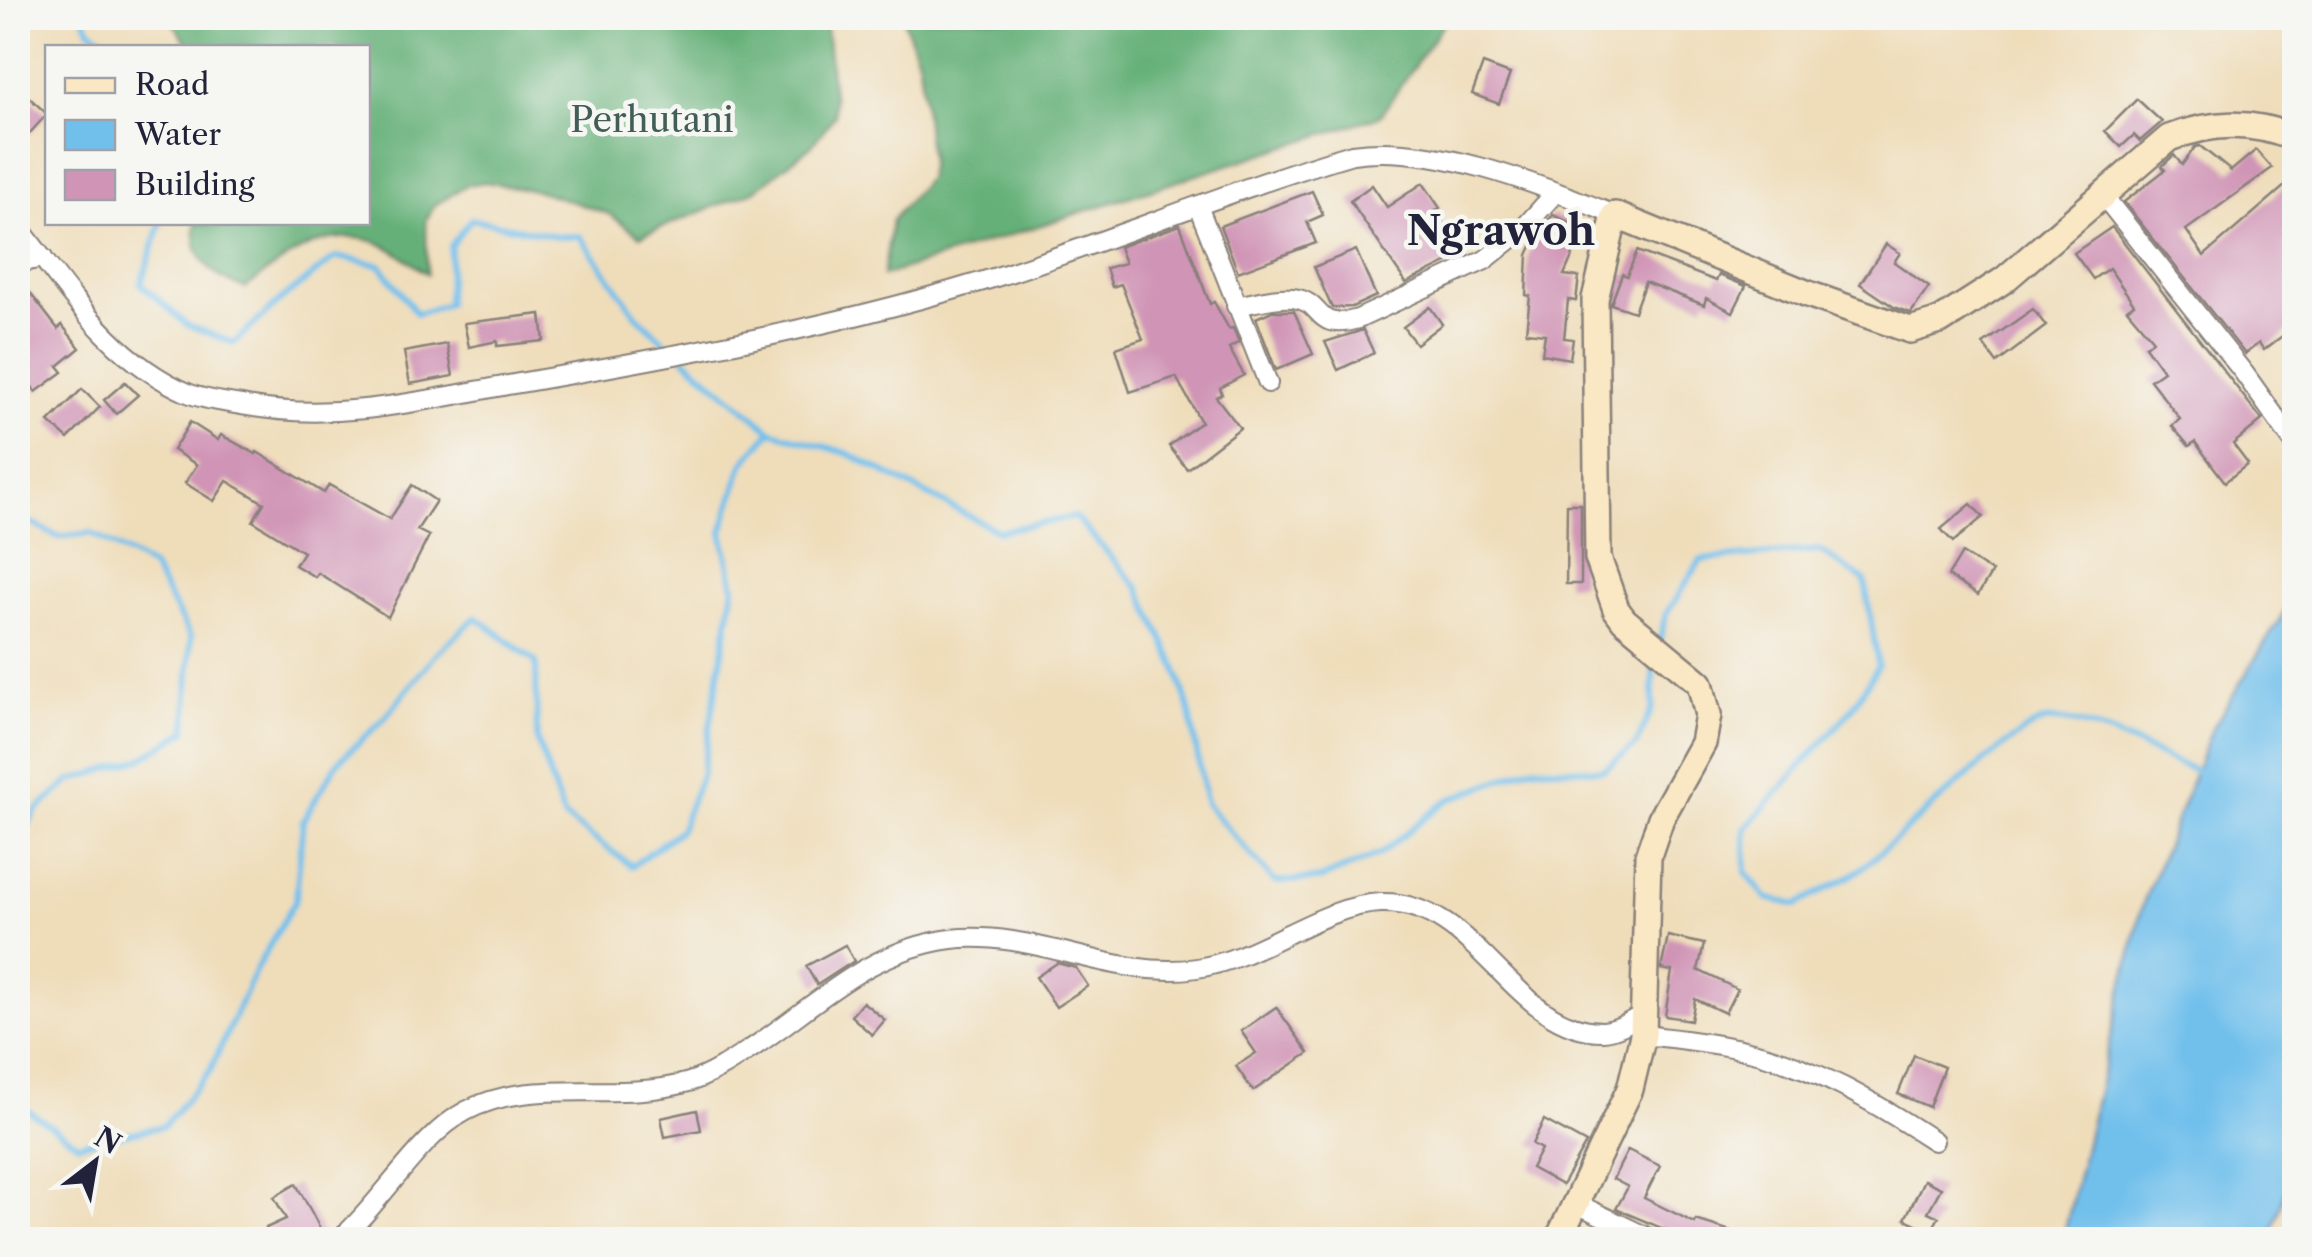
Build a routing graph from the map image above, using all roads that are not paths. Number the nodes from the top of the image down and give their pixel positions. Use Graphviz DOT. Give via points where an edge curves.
graph roads {
  1 [pos="2294,138"];
  2 [pos="1556,192"];
  3 [pos="2102,194"];
  4 [pos="1198,206"];
  5 [pos="1615,215"];
  6 [pos="18,226"];
  7 [pos="42,258"];
  8 [pos="18,263"];
  9 [pos="1236,306"];
  10 [pos="1268,384"];
  11 [pos="2294,443"];
  12 [pos="1644,1024"];
  13 [pos="1934,1141"];
  14 [pos="1575,1203"];
  15 [pos="340,1240"];
  16 [pos="1558,1240"];
  17 [pos="1652,1240"];
  1 -- 3 [label="street" via="2251,125 2198,127 2169,138"];
  2 -- 4 [label="street" via="1511,174 1411,154 1362,152"];
  2 -- 5 [label="street"];
  2 -- 9 [label="street" via="1485,260 1358,319 1328,322 1292,298"];
  3 -- 5 [label="street" via="2004,280 1940,321 1910,330"];
  3 -- 11 [label="street"];
  4 -- 7 [label="street" via="1007,273 869,311 666,358 418,404 326,413 272,411 192,395 140,367 115,348"];
  4 -- 9 [label="street"];
  5 -- 12 [label="street" via="1596,299 1598,558 1616,609 1700,683 1708,715 1703,743 1660,818 1648,856"];
  6 -- 7 [label="street"];
  7 -- 8 [label="street"];
  9 -- 10 [label="street"];
  12 -- 13 [label="street" via="1798,1067 1864,1097"];
  12 -- 14 [label="street" via="1630,1089"];
  12 -- 15 [label="street" via="1605,1031 1562,1022 1464,936 1411,906 1392,903 1340,911 1202,968 1160,972 1047,946 956,939 858,970 743,1054 689,1082 618,1094 518,1094 468,1110 438,1129"];
  14 -- 16 [label="street"];
  14 -- 17 [label="street"];
}
